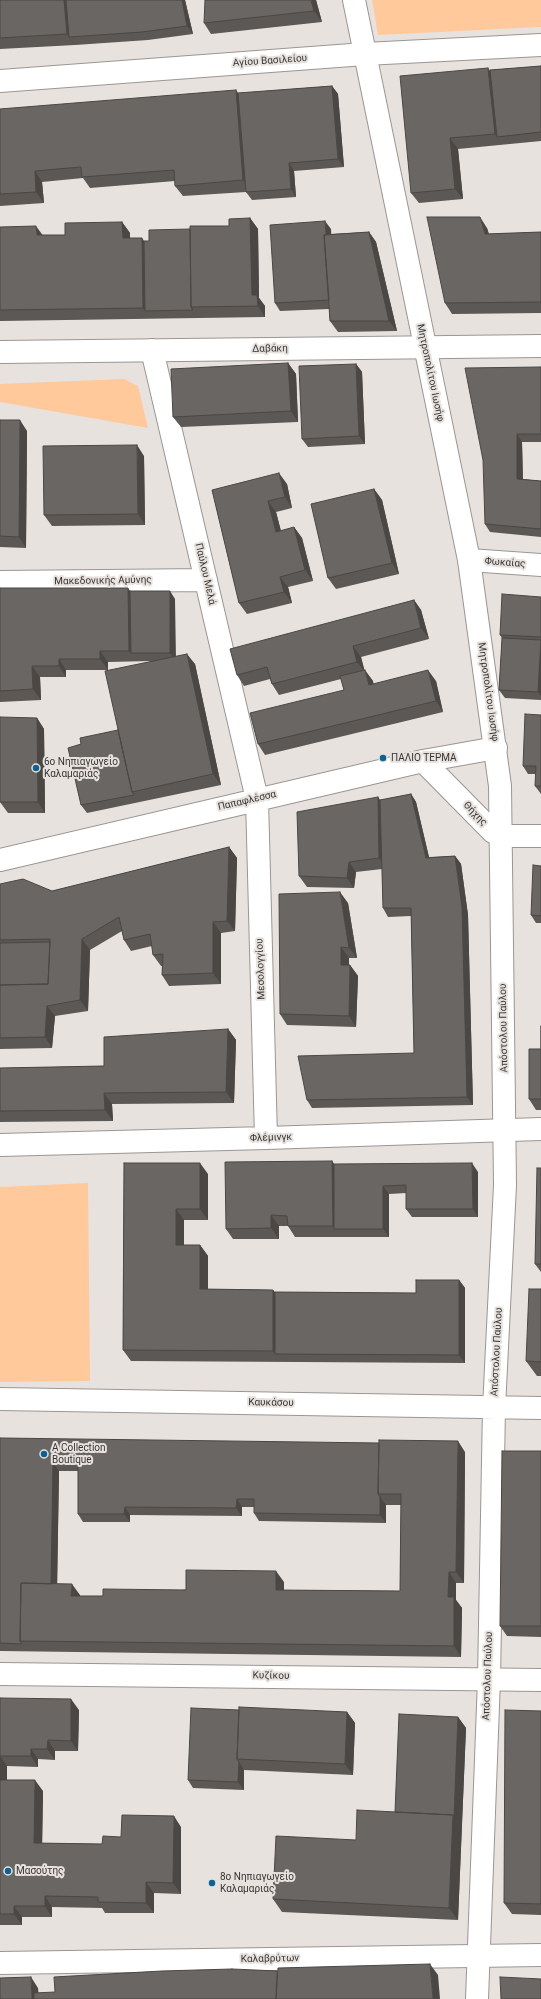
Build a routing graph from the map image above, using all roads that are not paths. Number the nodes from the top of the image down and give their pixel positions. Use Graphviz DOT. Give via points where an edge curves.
graph roads {
  1 [pos="354,0"];
  2 [pos="541,45"];
  3 [pos="365,54"];
  4 [pos="0,81"];
  5 [pos="541,346"];
  6 [pos="424,347"];
  7 [pos="152,350"];
  8 [pos="0,352"];
  9 [pos="469,560"];
  10 [pos="541,565"];
  11 [pos="206,580"];
  12 [pos="0,582"];
  13 [pos="496,748"];
  14 [pos="423,761"];
  15 [pos="257,799"];
  16 [pos="502,836"];
  17 [pos="541,836"];
  18 [pos="0,860"];
  19 [pos="506,1129"];
  20 [pos="541,1129"];
  21 [pos="266,1138"];
  22 [pos="0,1145"];
  23 [pos="0,1398"];
  24 [pos="494,1408"];
  25 [pos="541,1408"];
  26 [pos="0,1674"];
  27 [pos="489,1679"];
  28 [pos="541,1680"];
  29 [pos="541,1955"];
  30 [pos="479,1956"];
  31 [pos="0,1963"];
  32 [pos="477,1999"];
  1 -- 3 [label="street, Μητροπολίτου Ιωσήφ"];
  2 -- 3 [label="street, Αγίου Βασιλείου"];
  3 -- 4 [label="street, Αγίου Βασιλείου"];
  3 -- 6 [label="street, Μητροπολίτου Ιωσήφ"];
  5 -- 6 [label="street, Δαβάκη"];
  6 -- 7 [label="street, Δαβάκη"];
  6 -- 9 [label="street, Μητροπολίτου Ιωσήφ"];
  7 -- 8 [label="street, Δαβάκη"];
  7 -- 11 [label="street, Παύλου Μελά"];
  9 -- 10 [label="street, Φωκαίας"];
  9 -- 13 [label="street, Μητροπολίτου Ιωσήφ"];
  11 -- 12 [label="street, Μακεδονικής Αμύνης"];
  11 -- 15 [label="street, Παύλου Μελά"];
  13 -- 14 [label="street, Παπαφλέσσα"];
  13 -- 16 [label="street, Απόστολου Παύλου"];
  14 -- 15 [label="street, Παπαφλέσσα"];
  14 -- 16 [label="street, Θήχης" via="493,832"];
  15 -- 18 [label="street, Παπαφλέσσα"];
  15 -- 21 [label="street, Μεσολογγίου"];
  16 -- 17 [label="street"];
  16 -- 19 [label="street, Απόστολου Παύλου"];
  19 -- 20 [label="street, Φλέμινγκ"];
  19 -- 21 [label="street, Φλέμινγκ"];
  19 -- 24 [label="street, Απόστολου Παύλου"];
  21 -- 22 [label="street, Φλέμινγκ"];
  23 -- 24 [label="street, Καυκάσου"];
  24 -- 25 [label="street, Καυκάσου"];
  24 -- 27 [label="street, Απόστολου Παύλου"];
  26 -- 27 [label="street, Κυζίκου"];
  27 -- 28 [label="street, Κυζίκου"];
  27 -- 30 [label="street, Απόστολου Παύλου"];
  29 -- 30 [label="street, Καλαβρύτων"];
  30 -- 31 [label="street, Καλαβρύτων"];
  30 -- 32 [label="street, Απόστολου Παύλου"];
}
